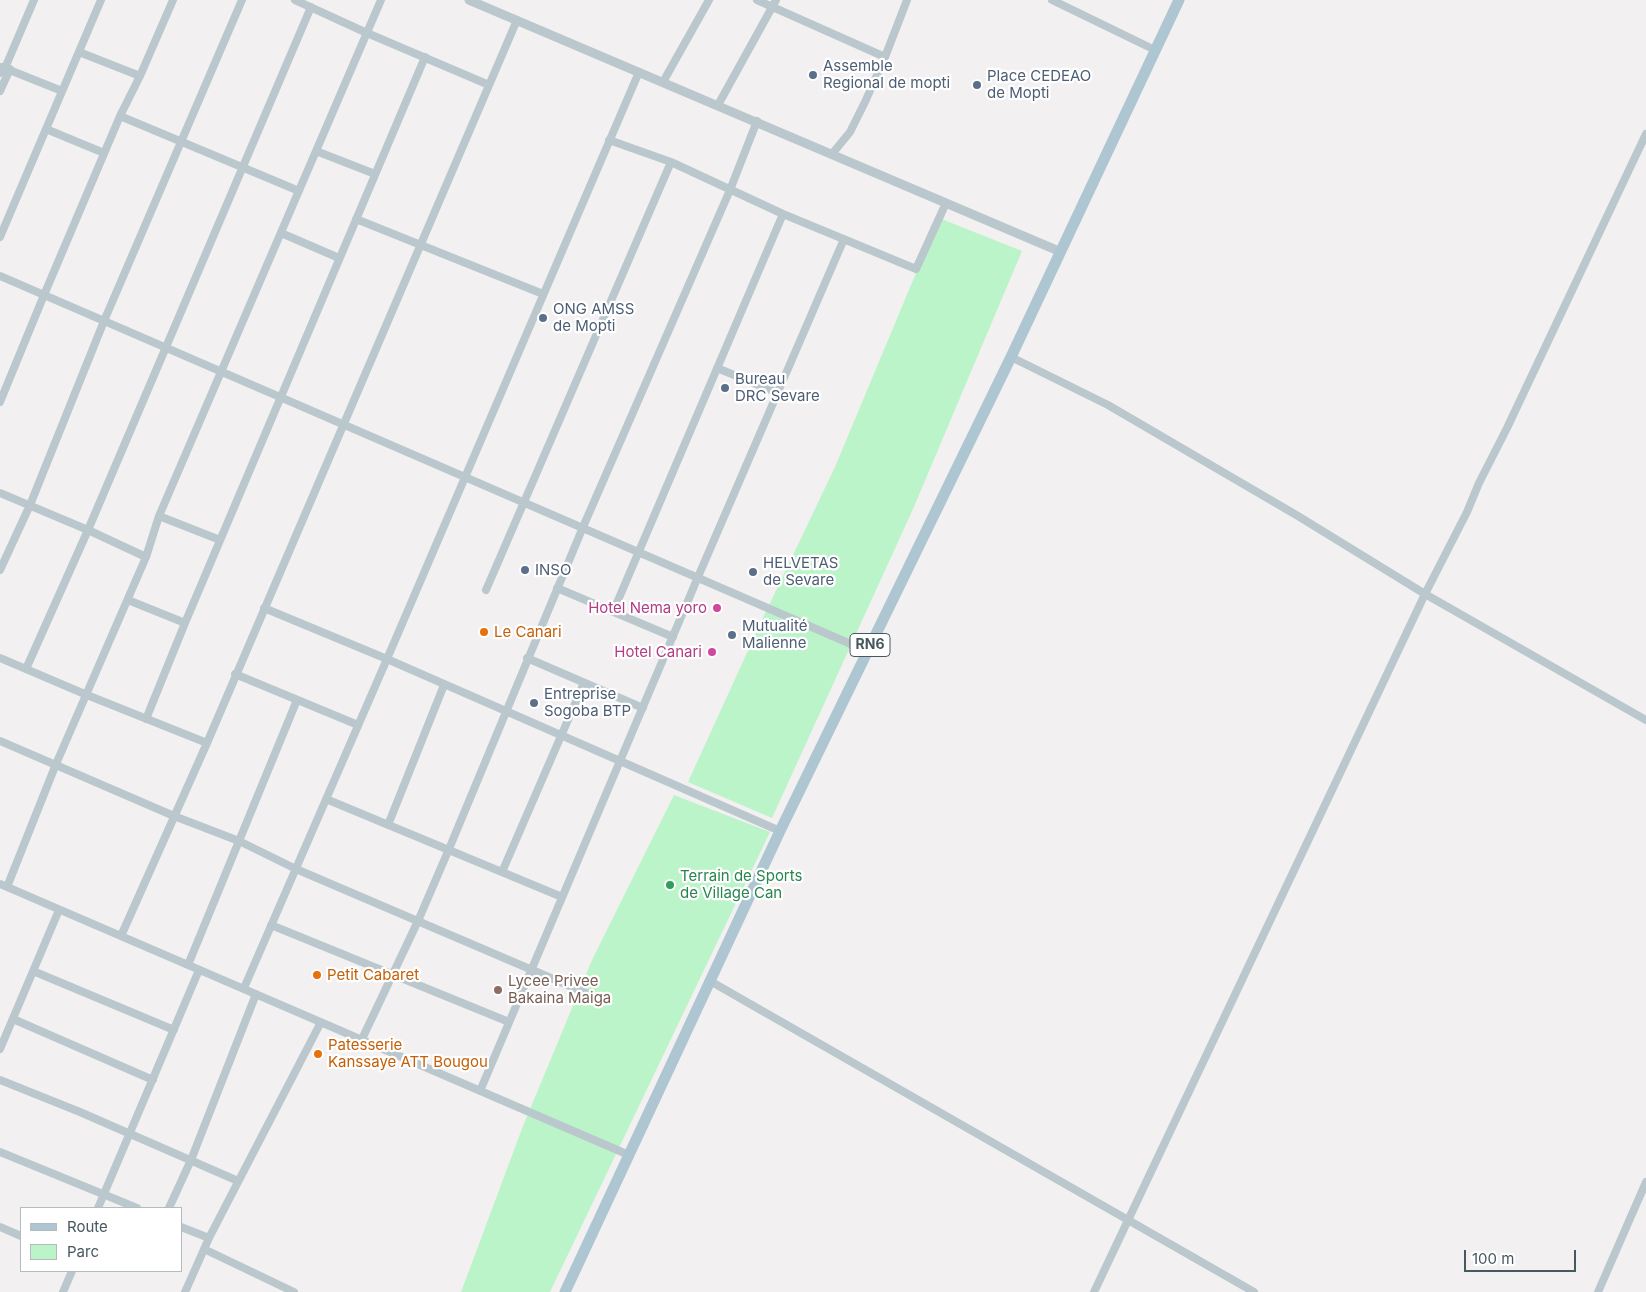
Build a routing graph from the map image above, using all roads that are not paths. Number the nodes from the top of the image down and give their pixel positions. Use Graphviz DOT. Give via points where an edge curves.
graph roads {
  1 [pos="34,0"];
  2 [pos="101,0"];
  3 [pos="173,0"];
  4 [pos="242,0"];
  5 [pos="295,0"];
  6 [pos="381,0"];
  7 [pos="469,0"];
  8 [pos="708,0"];
  9 [pos="756,0"];
  10 [pos="905,0"];
  11 [pos="1052,0"];
  12 [pos="1179,0"];
  13 [pos="774,4"];
  14 [pos="311,7"];
  15 [pos="517,20"];
  16 [pos="367,33"];
  17 [pos="1155,50"];
  18 [pos="79,52"];
  19 [pos="424,57"];
  20 [pos="885,58"];
  21 [pos="4,69"];
  22 [pos="639,72"];
  23 [pos="140,76"];
  24 [pos="663,82"];
  25 [pos="489,85"];
  26 [pos="62,91"];
  27 [pos="0,92"];
  28 [pos="718,105"];
  29 [pos="120,116"];
  30 [pos="756,121"];
  31 [pos="46,129"];
  32 [pos="1646,134"];
  33 [pos="609,140"];
  34 [pos="181,141"];
  35 [pos="316,151"];
  36 [pos="104,152"];
  37 [pos="832,154"];
  38 [pos="671,162"];
  39 [pos="242,167"];
  40 [pos="375,174"];
  41 [pos="299,190"];
  42 [pos="730,190"];
  43 [pos="946,203"];
  44 [pos="783,214"];
  45 [pos="356,219"];
  46 [pos="281,233"];
  47 [pos="0,237"];
  48 [pos="844,240"];
  49 [pos="420,245"];
  50 [pos="1061,252"];
  51 [pos="340,258"];
  52 [pos="0,276"];
  53 [pos="44,294"];
  54 [pos="543,294"];
  55 [pos="104,321"];
  56 [pos="165,347"];
  57 [pos="1010,357"];
  58 [pos="717,368"];
  59 [pos="221,371"];
  60 [pos="778,393"];
  61 [pos="281,397"];
  62 [pos="0,402"];
  63 [pos="343,424"];
  64 [pos="465,477"];
  65 [pos="0,493"];
  66 [pos="525,502"];
  67 [pos="30,505"];
  68 [pos="159,516"];
  69 [pos="583,527"];
  70 [pos="88,530"];
  71 [pos="220,540"];
  72 [pos="639,552"];
  73 [pos="146,557"];
  74 [pos="0,570"];
  75 [pos="698,577"];
  76 [pos="557,588"];
  77 [pos="486,590"];
  78 [pos="1425,594"];
  79 [pos="128,600"];
  80 [pos="264,608"];
  81 [pos="613,612"];
  82 [pos="185,623"];
  83 [pos="672,637"];
  84 [pos="867,650"];
  85 [pos="0,658"];
  86 [pos="528,658"];
  87 [pos="387,659"];
  88 [pos="26,669"];
  89 [pos="235,674"];
  90 [pos="584,683"];
  91 [pos="444,685"];
  92 [pos="87,695"];
  93 [pos="297,700"];
  94 [pos="643,708"];
  95 [pos="505,712"];
  96 [pos="146,719"];
  97 [pos="1646,720"];
  98 [pos="358,725"];
  99 [pos="561,737"];
  100 [pos="0,741"];
  101 [pos="207,743"];
  102 [pos="620,762"];
  103 [pos="56,764"];
  104 [pos="326,799"];
  105 [pos="174,816"];
  106 [pos="388,824"];
  107 [pos="780,831"];
  108 [pos="239,841"];
  109 [pos="449,849"];
  110 [pos="296,868"];
  111 [pos="502,872"];
  112 [pos="3,886"];
  113 [pos="562,897"];
  114 [pos="59,910"];
  115 [pos="418,921"];
  116 [pos="271,925"];
  117 [pos="121,936"];
  118 [pos="188,965"];
  119 [pos="199,970"];
  120 [pos="532,970"];
  121 [pos="33,971"];
  122 [pos="392,976"];
  123 [pos="710,981"];
  124 [pos="244,988"];
  125 [pos="586,993"];
  126 [pos="256,994"];
  127 [pos="13,1018"];
  128 [pos="321,1022"];
  129 [pos="509,1022"];
  130 [pos="174,1030"];
  131 [pos="362,1039"];
  132 [pos="0,1049"];
  133 [pos="0,1080"];
  134 [pos="153,1080"];
  135 [pos="480,1091"];
  136 [pos="130,1134"];
  137 [pos="0,1152"];
  138 [pos="629,1155"];
  139 [pos="191,1160"];
  140 [pos="238,1181"];
  141 [pos="1646,1182"];
  142 [pos="104,1195"];
  143 [pos="98,1207"];
  144 [pos="134,1207"];
  145 [pos="169,1207"];
  146 [pos="1127,1220"];
  147 [pos="182,1226"];
  148 [pos="0,1227"];
  149 [pos="20,1236"];
  150 [pos="209,1238"];
  151 [pos="204,1249"];
  152 [pos="72,1272"];
  153 [pos="63,1292"];
  154 [pos="185,1292"];
  155 [pos="294,1292"];
  156 [pos="565,1292"];
  157 [pos="1094,1292"];
  158 [pos="1254,1292"];
  159 [pos="1598,1292"];
  1 -- 21 [label="street"];
  2 -- 18 [label="street"];
  3 -- 23 [label="street"];
  4 -- 34 [label="street"];
  5 -- 14 [label="street"];
  6 -- 16 [label="street"];
  7 -- 15 [label="street"];
  8 -- 24 [label="street"];
  9 -- 13 [label="street"];
  10 -- 20 [label="street"];
  11 -- 17 [label="street"];
  12 -- 17 [label="main road, RN6"];
  13 -- 20 [label="street"];
  13 -- 28 [label="street"];
  14 -- 16 [label="street"];
  14 -- 39 [label="street"];
  15 -- 22 [label="street"];
  15 -- 25 [label="street"];
  16 -- 19 [label="street"];
  16 -- 35 [label="street"];
  17 -- 50 [label="main road, RN6"];
  18 -- 23 [label="street"];
  18 -- 26 [label="street"];
  19 -- 25 [label="street"];
  19 -- 40 [label="street"];
  20 -- 37 [label="street" via="850,132"];
  21 -- 26 [label="street"];
  21 -- 27 [label="street"];
  22 -- 24 [label="street"];
  22 -- 33 [label="street"];
  23 -- 29 [label="street"];
  24 -- 28 [label="street"];
  25 -- 49 [label="street"];
  26 -- 31 [label="street"];
  28 -- 30 [label="street"];
  29 -- 34 [label="street"];
  29 -- 36 [label="street"];
  30 -- 37 [label="street"];
  30 -- 42 [label="street"];
  31 -- 36 [label="street"];
  31 -- 47 [label="street"];
  32 -- 78 [label="street"];
  33 -- 38 [label="street"];
  33 -- 54 [label="street"];
  34 -- 39 [label="street"];
  34 -- 55 [label="street"];
  35 -- 40 [label="street"];
  35 -- 41 [label="street"];
  36 -- 53 [label="street"];
  37 -- 43 [label="street"];
  38 -- 42 [label="street"];
  38 -- 66 [label="street"];
  39 -- 41 [label="street"];
  39 -- 56 [label="street"];
  40 -- 45 [label="street"];
  41 -- 46 [label="street"];
  42 -- 44 [label="street"];
  42 -- 69 [label="street"];
  43 -- 48 [label="street" via="916,269"];
  43 -- 50 [label="street"];
  44 -- 48 [label="street"];
  44 -- 58 [label="street"];
  45 -- 49 [label="street"];
  45 -- 51 [label="street"];
  46 -- 51 [label="street"];
  46 -- 59 [label="street"];
  48 -- 60 [label="street"];
  49 -- 54 [label="street"];
  49 -- 63 [label="street"];
  50 -- 57 [label="main road, RN6"];
  51 -- 61 [label="street"];
  52 -- 53 [label="street"];
  53 -- 55 [label="street"];
  53 -- 62 [label="street"];
  54 -- 64 [label="street"];
  55 -- 56 [label="street"];
  55 -- 67 [label="street"];
  56 -- 59 [label="street"];
  56 -- 70 [label="street"];
  57 -- 78 [label="street" via="1117,410"];
  57 -- 84 [label="main road, RN6"];
  58 -- 60 [label="street"];
  58 -- 72 [label="street"];
  59 -- 61 [label="street"];
  59 -- 68 [label="street"];
  60 -- 75 [label="street"];
  61 -- 63 [label="street"];
  61 -- 71 [label="street"];
  63 -- 64 [label="street"];
  63 -- 80 [label="street"];
  64 -- 66 [label="street"];
  64 -- 87 [label="street"];
  65 -- 67 [label="street"];
  66 -- 69 [label="street"];
  66 -- 77 [label="street"];
  67 -- 70 [label="street"];
  67 -- 74 [label="street"];
  68 -- 71 [label="street"];
  68 -- 73 [label="street"];
  69 -- 72 [label="street"];
  69 -- 76 [label="street"];
  70 -- 73 [label="street"];
  70 -- 88 [label="street"];
  71 -- 82 [label="street"];
  72 -- 75 [label="street"];
  72 -- 81 [label="street"];
  73 -- 79 [label="street"];
  75 -- 83 [label="street"];
  75 -- 84 [label="street"];
  76 -- 81 [label="street"];
  76 -- 86 [label="street"];
  78 -- 97 [label="street"];
  78 -- 146 [label="street"];
  79 -- 82 [label="street"];
  79 -- 92 [label="street"];
  80 -- 87 [label="street"];
  80 -- 89 [label="street"];
  81 -- 83 [label="street"];
  82 -- 96 [label="street"];
  83 -- 94 [label="street"];
  84 -- 107 [label="main road, RN6"];
  85 -- 88 [label="street"];
  86 -- 90 [label="street"];
  86 -- 95 [label="street"];
  87 -- 91 [label="street"];
  87 -- 98 [label="street"];
  88 -- 92 [label="street"];
  89 -- 93 [label="street"];
  89 -- 101 [label="street"];
  90 -- 94 [label="street"];
  90 -- 99 [label="street"];
  91 -- 95 [label="street"];
  91 -- 106 [label="street"];
  92 -- 96 [label="street"];
  92 -- 103 [label="street"];
  93 -- 98 [label="street"];
  93 -- 108 [label="street"];
  94 -- 102 [label="street"];
  95 -- 99 [label="street"];
  95 -- 109 [label="street"];
  96 -- 101 [label="street"];
  98 -- 104 [label="street"];
  99 -- 102 [label="street"];
  99 -- 111 [label="street"];
  100 -- 103 [label="street"];
  101 -- 105 [label="street"];
  102 -- 107 [label="street"];
  102 -- 113 [label="street"];
  103 -- 105 [label="street"];
  103 -- 112 [label="street"];
  104 -- 106 [label="street"];
  104 -- 110 [label="street"];
  105 -- 108 [label="street"];
  105 -- 117 [label="street"];
  106 -- 109 [label="street"];
  107 -- 123 [label="main road, RN6"];
  108 -- 110 [label="street"];
  108 -- 118 [label="street"];
  109 -- 111 [label="street"];
  109 -- 115 [label="street"];
  110 -- 115 [label="street"];
  110 -- 116 [label="street"];
  111 -- 113 [label="street"];
  112 -- 114 [label="street"];
  113 -- 120 [label="street"];
  114 -- 117 [label="street"];
  114 -- 121 [label="street"];
  115 -- 120 [label="street"];
  115 -- 122 [label="street"];
  116 -- 122 [label="street"];
  116 -- 124 [label="street"];
  117 -- 118 [label="street"];
  118 -- 119 [label="street"];
  119 -- 124 [label="street"];
  119 -- 130 [label="street"];
  120 -- 125 [label="street"];
  120 -- 129 [label="street"];
  121 -- 127 [label="street"];
  121 -- 130 [label="street"];
  122 -- 129 [label="street"];
  122 -- 131 [label="street"];
  123 -- 138 [label="main road, RN6"];
  123 -- 146 [label="street"];
  124 -- 126 [label="street"];
  126 -- 128 [label="street"];
  126 -- 139 [label="street"];
  127 -- 132 [label="street"];
  127 -- 134 [label="street"];
  128 -- 131 [label="street"];
  128 -- 140 [label="street"];
  129 -- 135 [label="street"];
  130 -- 134 [label="street"];
  131 -- 135 [label="street"];
  133 -- 136 [label="street"];
  134 -- 136 [label="street"];
  135 -- 138 [label="street"];
  136 -- 139 [label="street"];
  136 -- 142 [label="street"];
  137 -- 142 [label="street"];
  138 -- 156 [label="main road, RN6"];
  139 -- 140 [label="street"];
  139 -- 145 [label="street"];
  140 -- 150 [label="street"];
  141 -- 159 [label="street"];
  142 -- 143 [label="street"];
  142 -- 144 [label="street"];
  146 -- 157 [label="street"];
  146 -- 158 [label="street"];
  147 -- 150 [label="street"];
  148 -- 149 [label="street"];
  150 -- 151 [label="street"];
  151 -- 154 [label="street"];
  151 -- 155 [label="street"];
  152 -- 153 [label="street"];
}
